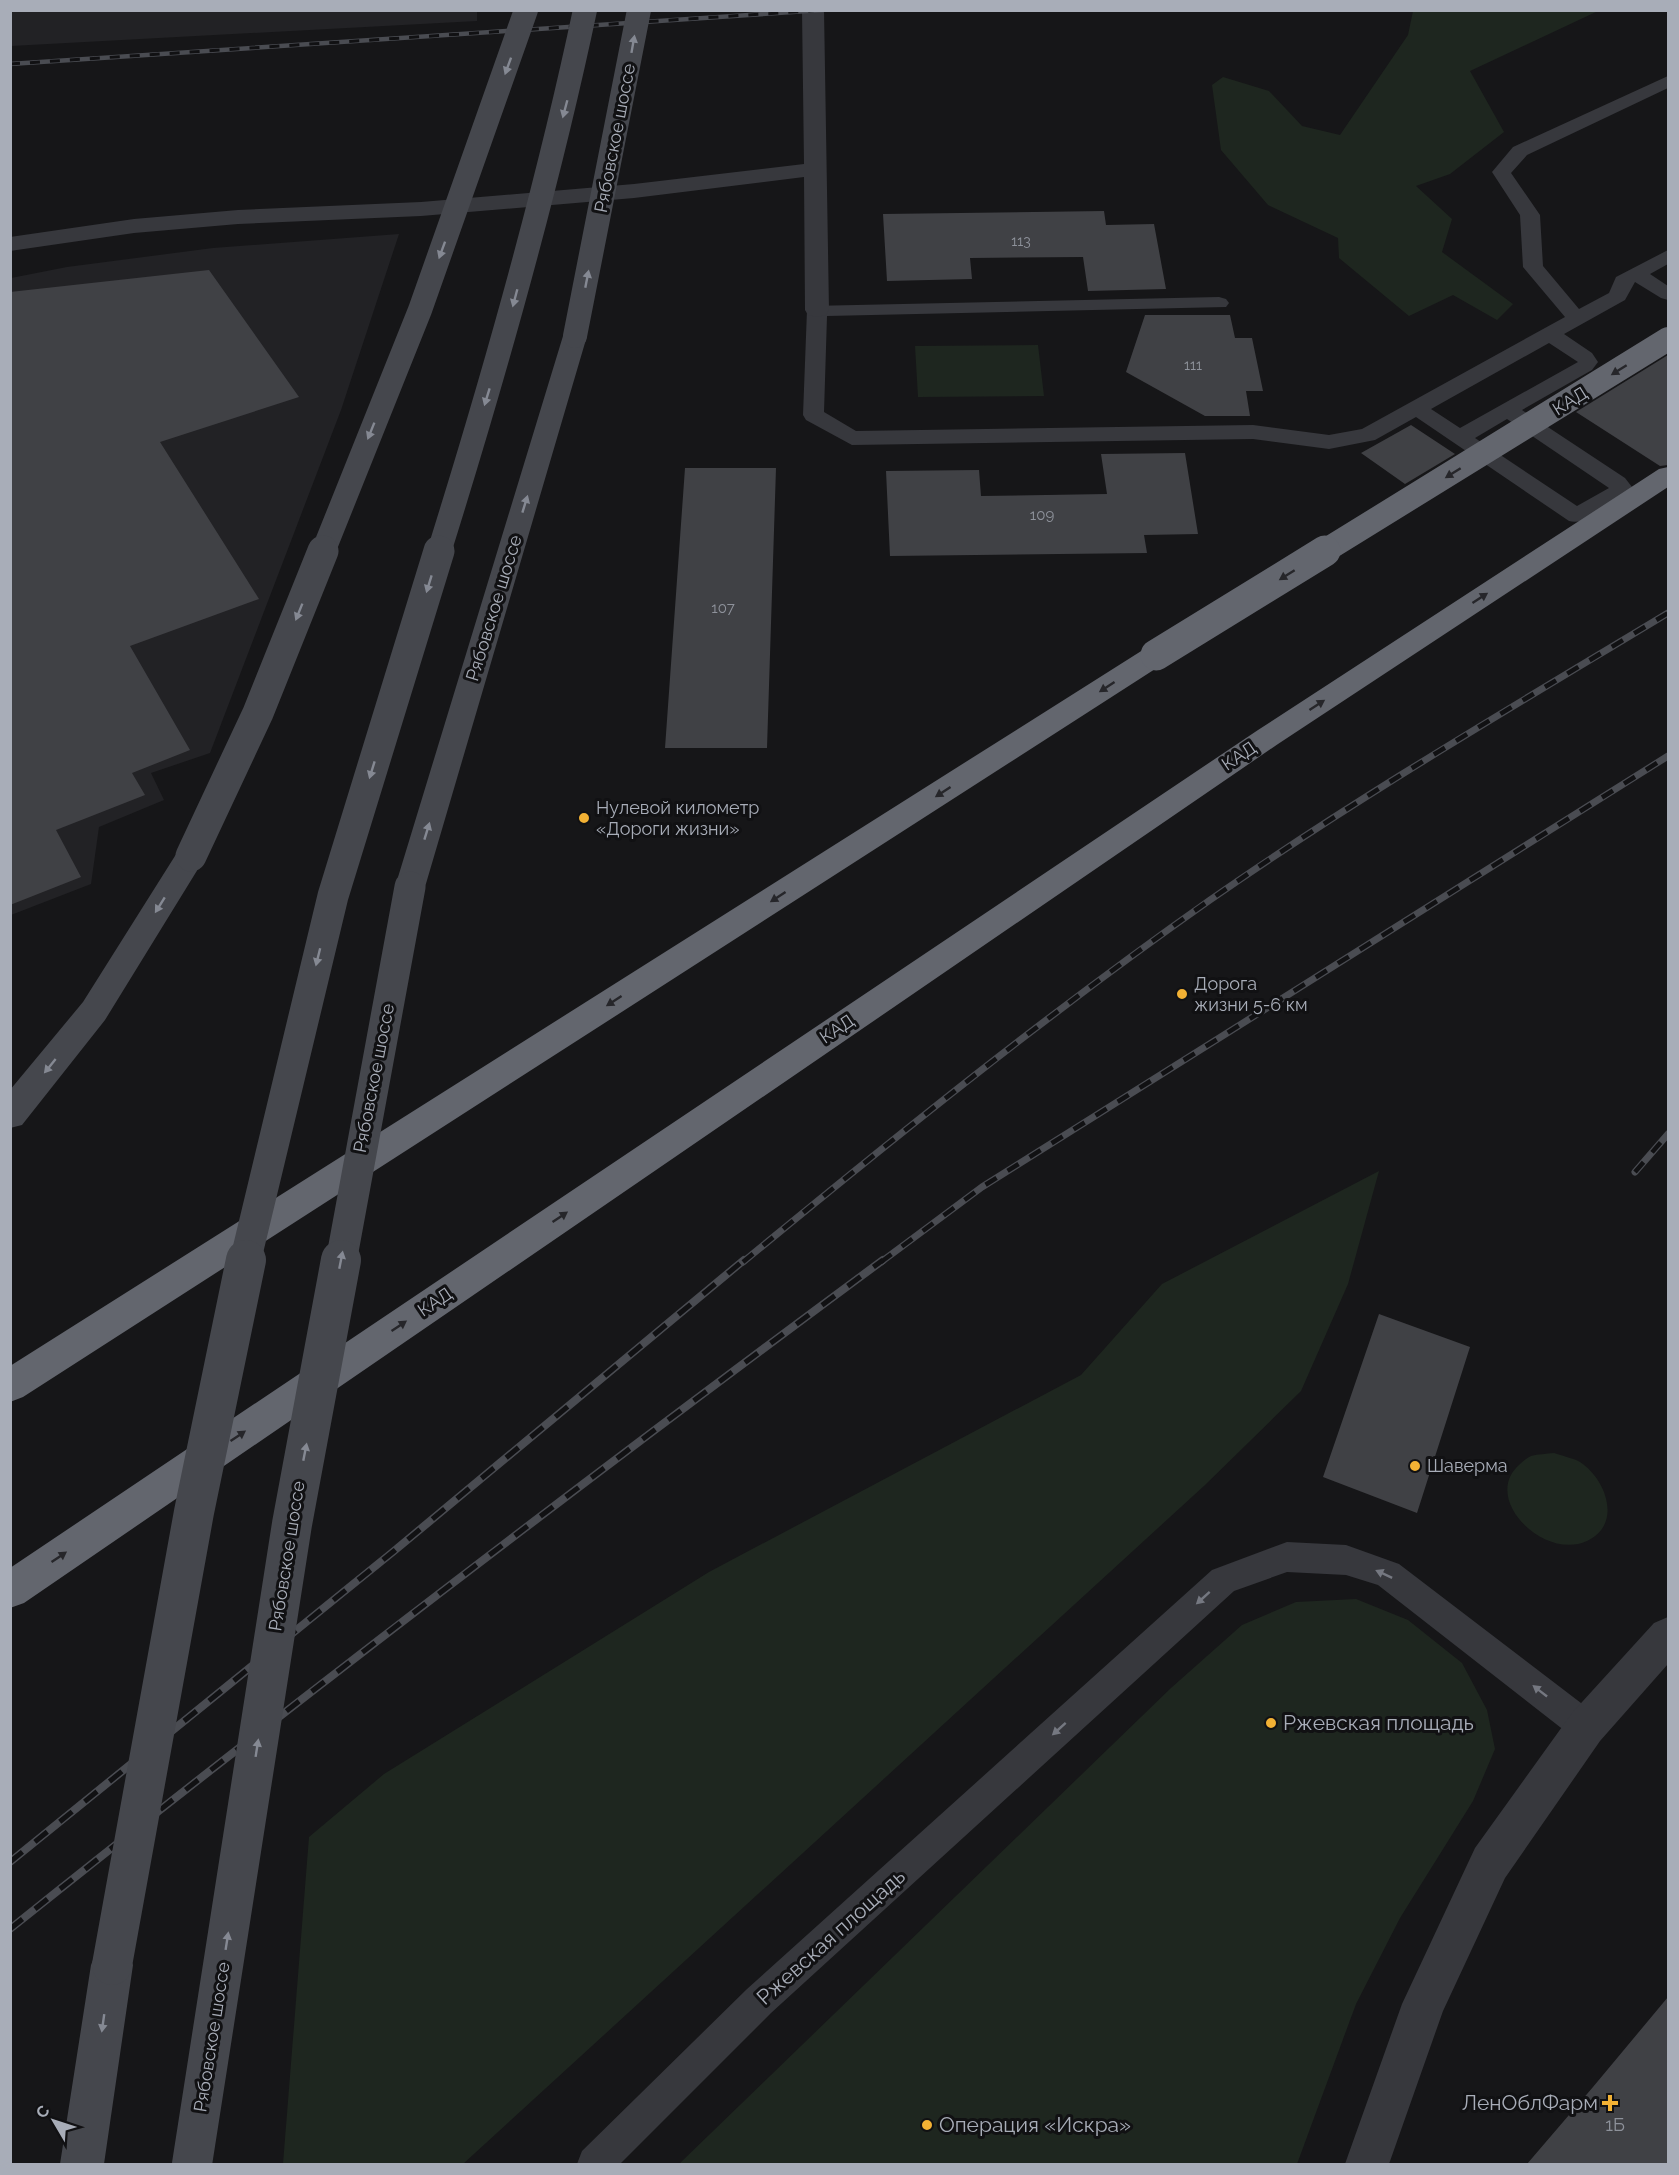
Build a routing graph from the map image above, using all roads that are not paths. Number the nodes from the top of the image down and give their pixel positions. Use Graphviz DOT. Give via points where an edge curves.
graph roads {
  1 [pos="526,10"];
  2 [pos="585,10"];
  3 [pos="639,10"];
  4 [pos="813,10"];
  5 [pos="1668,81"];
  6 [pos="816,169"];
  7 [pos="10,244"];
  8 [pos="1668,256"];
  9 [pos="1636,274"];
  10 [pos="1668,294"];
  11 [pos="1219,303"];
  12 [pos="816,310"];
  13 [pos="1577,319"];
  14 [pos="1549,334"];
  15 [pos="1668,339"];
  16 [pos="1416,408"];
  17 [pos="1507,410"];
  18 [pos="1460,437"];
  19 [pos="1668,475"];
  20 [pos="10,1115"];
  21 [pos="10,1386"];
  22 [pos="10,1590"];
  23 [pos="1668,1636"];
  24 [pos="1586,1727"];
  25 [pos="82,2164"];
  26 [pos="192,2164"];
  27 [pos="595,2164"];
  28 [pos="1367,2164"];
  1 -- 20 [label="main road, one-way, bridge" via="420,310 258,713 191,856 94,1011"];
  2 -- 25 [label="main road, one-way, bridge" via="570,88 504,342 333,897 261,1185 187,1537 112,1965"];
  26 -- 3 [label="main road, Рябовское шоссе, one-way, bridge" via="292,1524 410,888 575,336"];
  4 -- 6 [label="street"];
  5 -- 13 [label="lane" via="1520,151 1502,172 1530,215 1533,267"];
  6 -- 7 [label="street" via="445,207 134,226"];
  6 -- 12 [label="street"];
  8 -- 9 [label="lane"];
  9 -- 10 [label="lane"];
  9 -- 13 [label="lane" via="1623,281 1618,296"];
  11 -- 12 [label="lane"];
  12 -- 16 [label="lane" via="813,415 852,438 1253,432 1329,442 1368,435"];
  13 -- 14 [label="lane"];
  14 -- 16 [label="lane"];
  14 -- 17 [label="lane" via="1588,362"];
  15 -- 21 [label="highway, КАД, one-way, bridge" via="1156,655"];
  16 -- 18 [label="lane"];
  17 -- 18 [label="lane"];
  17 -- 18 [label="lane" via="1621,487 1577,516"];
  22 -- 19 [label="highway, КАД, one-way" via="1268,737"];
  23 -- 24 [label="street"];
  24 -- 27 [label="lane, Ржевская площадь, one-way" via="1388,1574 1346,1560 1287,1557 1223,1580 759,2001"];
  24 -- 28 [label="street" via="1490,1863 1424,2004"];
}
